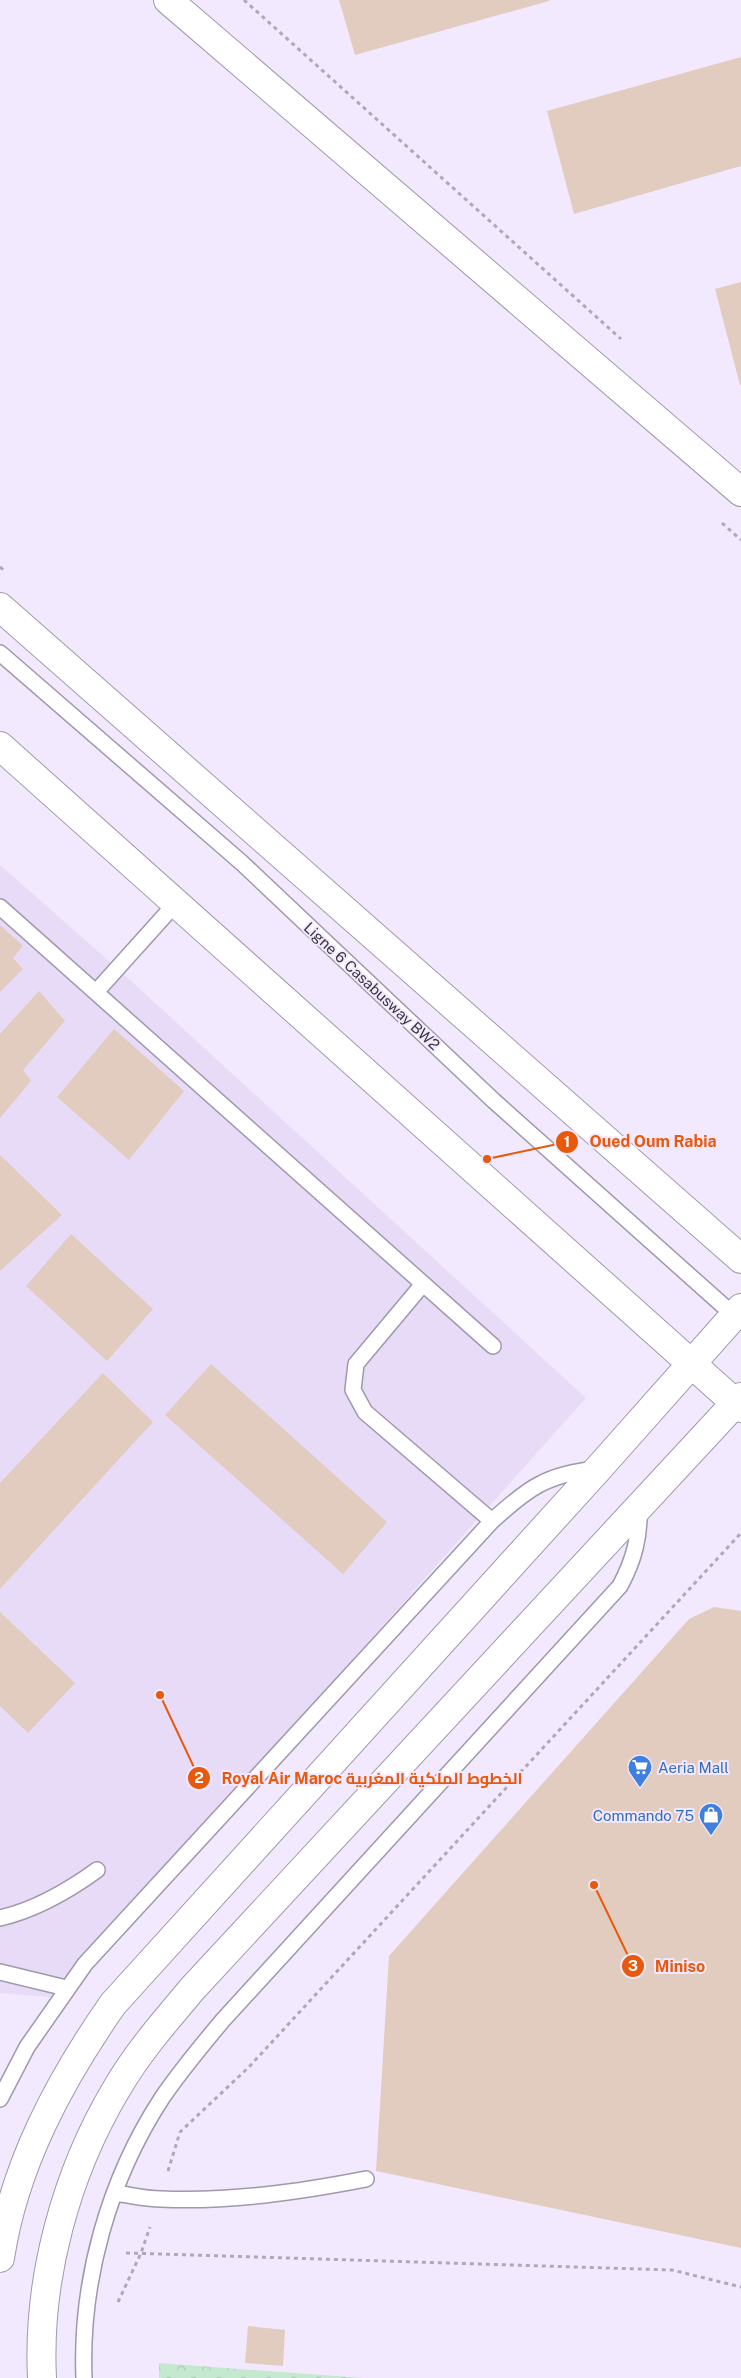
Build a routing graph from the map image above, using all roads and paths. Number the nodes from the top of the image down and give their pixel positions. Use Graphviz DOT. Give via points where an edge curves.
graph roads {
  1 [pos="168,0"];
  2 [pos="244,0"];
  3 [pos="622,340"];
  4 [pos="741,492"];
  5 [pos="0,607"];
  6 [pos="0,653"];
  7 [pos="0,746"];
  8 [pos="176,903"];
  9 [pos="0,906"];
  10 [pos="96,992"];
  11 [pos="741,1260"];
  12 [pos="423,1284"];
  13 [pos="739,1315"];
  14 [pos="493,1346"];
  15 [pos="692,1364"];
  16 [pos="739,1403"];
  17 [pos="598,1469"];
  18 [pos="639,1507"];
  19 [pos="492,1521"];
  20 [pos="741,1533"];
  21 [pos="97,1870"];
  22 [pos="0,1918"];
  23 [pos="0,1972"];
  24 [pos="66,1988"];
  25 [pos="0,2099"];
  26 [pos="366,2179"];
  27 [pos="115,2193"];
  28 [pos="159,2199"];
  29 [pos="124,2253"];
  30 [pos="141,2253"];
  31 [pos="0,2258"];
  32 [pos="741,2286"];
  33 [pos="116,2305"];
  34 [pos="42,2378"];
  35 [pos="84,2378"];
  1 -- 4 [label="main road"];
  2 -- 3 [label="path"];
  5 -- 11 [label="main road"];
  6 -- 13 [label="lane, Ligne 6 Casabusway BW2" via="242,863 494,1101"];
  7 -- 8 [label="main road"];
  8 -- 10 [label="lane"];
  8 -- 15 [label="main road"];
  9 -- 10 [label="lane"];
  10 -- 12 [label="lane"];
  12 -- 14 [label="lane"];
  12 -- 19 [label="lane" via="356,1364 354,1390 365,1412"];
  13 -- 15 [label="main road"];
  15 -- 16 [label="main road"];
  15 -- 17 [label="main road"];
  16 -- 18 [label="main road"];
  17 -- 19 [label="lane" via="574,1471 551,1478 530,1489"];
  17 -- 31 [label="main road" via="113,2004 82,2049 32,2147 14,2199"];
  18 -- 27 [label="lane" via="640,1528 636,1548 620,1586 188,2061 139,2138"];
  18 -- 34 [label="main road" via="193,1988 149,2040 112,2096 90,2138 70,2192 54,2247 44,2303"];
  19 -- 24 [label="lane" via="124,1919"];
  20 -- 28 [label="path" via="248,2068 180,2132"];
  21 -- 22 [label="lane" via="56,1896"];
  23 -- 24 [label="lane"];
  24 -- 25 [label="lane" via="27,2048"];
  26 -- 28 [label="lane" via="302,2192"];
  27 -- 28 [label="lane"];
  27 -- 35 [label="lane" via="93,2268 86,2313"];
  28 -- 30 [label="path"];
  29 -- 30 [label="path"];
  30 -- 32 [label="path" via="672,2270"];
  30 -- 33 [label="path"];
}
